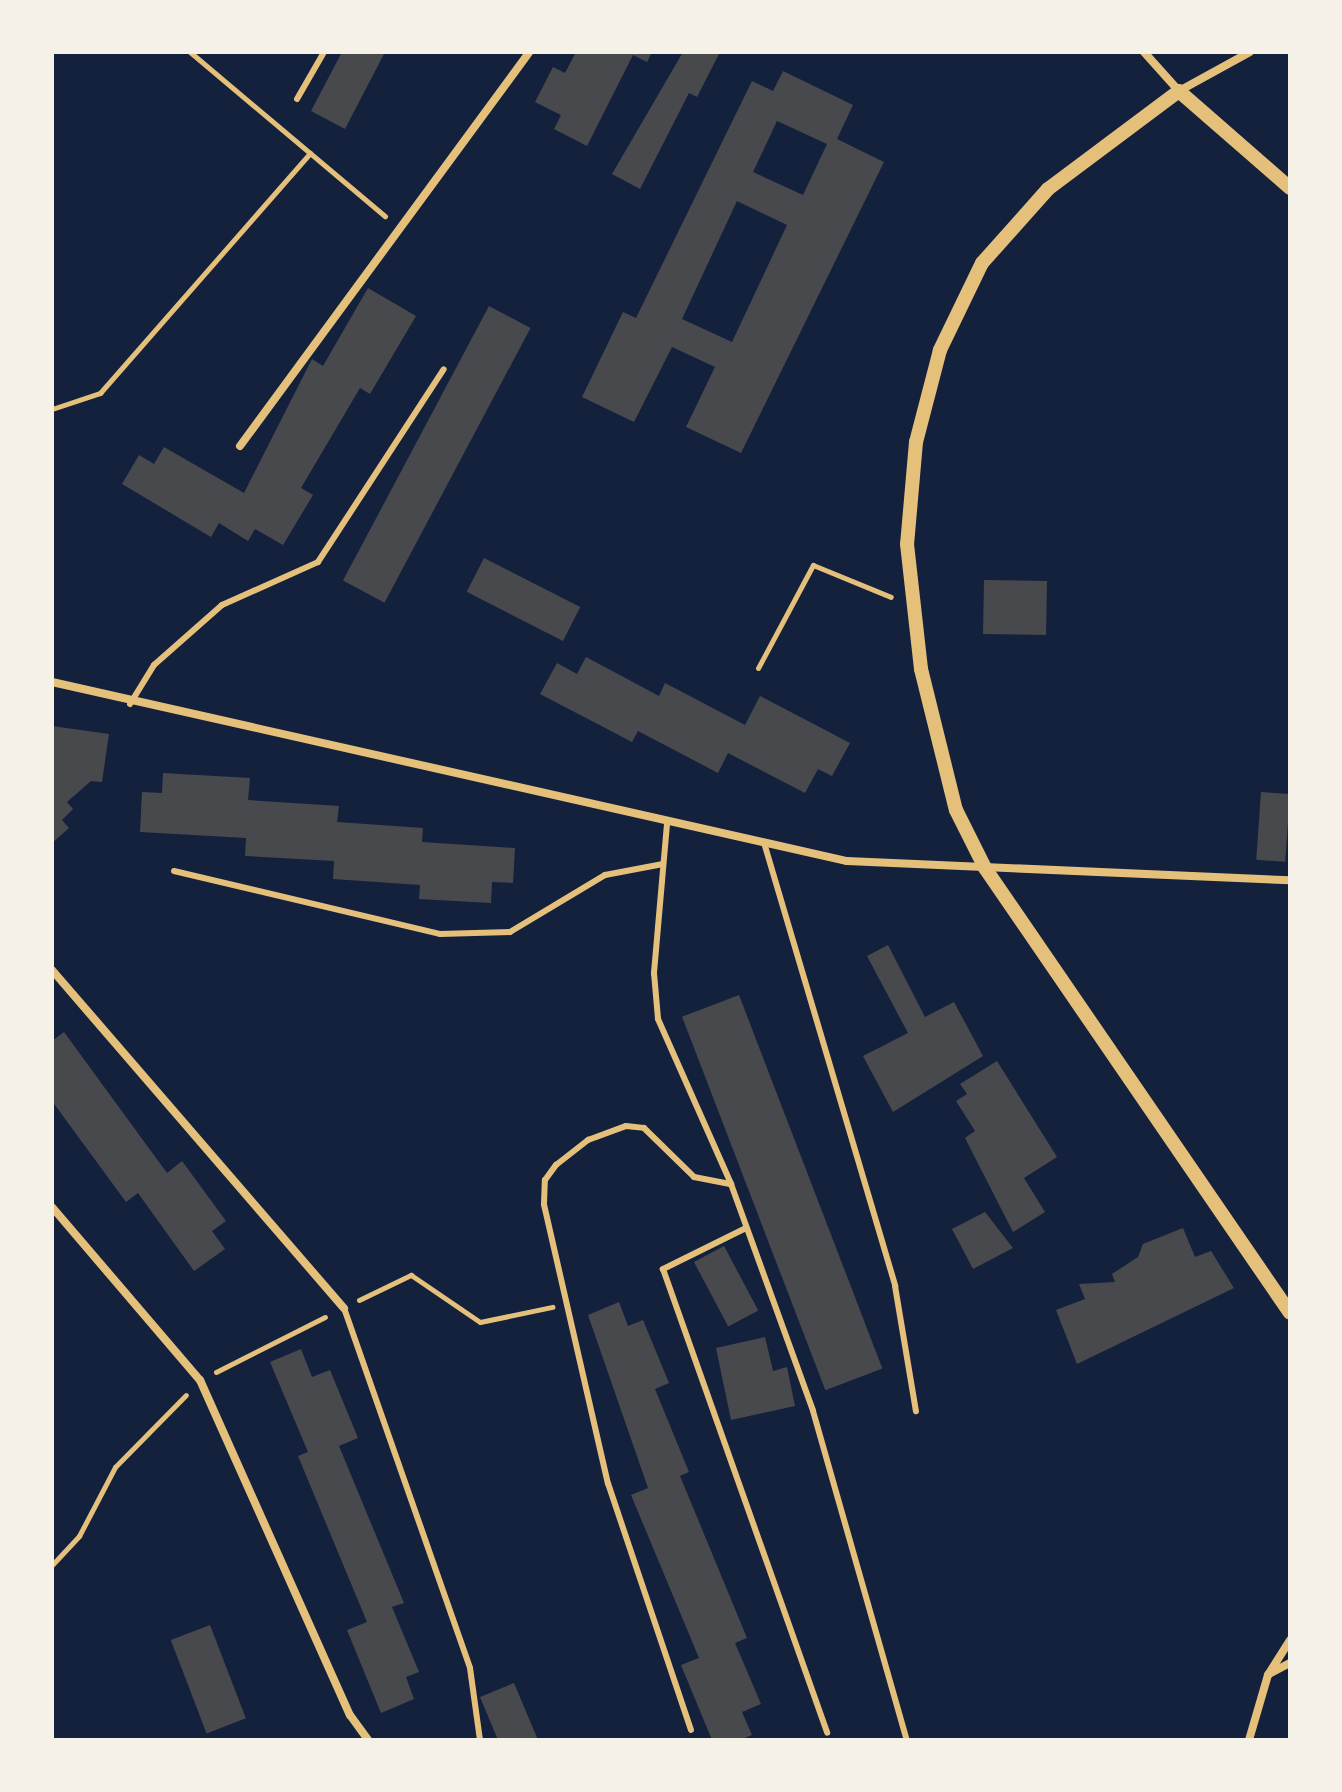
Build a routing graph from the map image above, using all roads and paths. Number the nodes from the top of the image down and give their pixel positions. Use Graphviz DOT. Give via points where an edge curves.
graph roads {
  1 [pos="190,52"];
  2 [pos="324,52"];
  3 [pos="529,52"];
  4 [pos="1144,52"];
  5 [pos="1250,52"];
  6 [pos="1179,91"];
  7 [pos="297,99"];
  8 [pos="310,153"];
  9 [pos="1290,188"];
  10 [pos="399,227"];
  11 [pos="444,369"];
  12 [pos="52,409"];
  13 [pos="240,446"];
  14 [pos="909,606"];
  15 [pos="758,668"];
  16 [pos="52,682"];
  17 [pos="130,704"];
  18 [pos="667,824"];
  19 [pos="765,846"];
  20 [pos="663,864"];
  21 [pos="985,868"];
  22 [pos="174,871"];
  23 [pos="1290,880"];
  24 [pos="52,970"];
  25 [pos="731,1184"];
  26 [pos="52,1207"];
  27 [pos="746,1228"];
  28 [pos="564,1304"];
  29 [pos="344,1308"];
  30 [pos="1290,1313"];
  31 [pos="200,1380"];
  32 [pos="916,1411"];
  33 [pos="52,1565"];
  34 [pos="1290,1640"];
  35 [pos="1290,1663"];
  36 [pos="1268,1675"];
  37 [pos="691,1730"];
  38 [pos="827,1733"];
  39 [pos="368,1740"];
  40 [pos="480,1740"];
  41 [pos="907,1740"];
  42 [pos="1249,1740"];
  1 -- 8 [label="path"];
  2 -- 7 [label="lane"];
  3 -- 10 [label="street"];
  4 -- 6 [label="street"];
  5 -- 6 [label="street"];
  6 -- 9 [label="street"];
  6 -- 14 [label="street" via="1048,189 982,263 961,303 924,395 907,544"];
  8 -- 10 [label="path"];
  8 -- 12 [label="path" via="100,393"];
  10 -- 13 [label="street"];
  11 -- 17 [label="lane" via="318,562 222,605 191,628 154,665"];
  14 -- 15 [label="path" via="813,565"];
  14 -- 21 [label="street" via="944,770"];
  16 -- 17 [label="street"];
  17 -- 18 [label="street"];
  18 -- 19 [label="street"];
  18 -- 20 [label="lane"];
  19 -- 21 [label="street" via="927,870"];
  19 -- 32 [label="lane" via="895,1286"];
  20 -- 22 [label="lane" via="605,875 510,932 440,934"];
  20 -- 25 [label="lane" via="654,973 658,1019"];
  21 -- 23 [label="street"];
  21 -- 30 [label="street"];
  24 -- 29 [label="street"];
  25 -- 27 [label="lane"];
  25 -- 28 [label="lane" via="694,1177 644,1128 607,1132 571,1152 545,1180"];
  26 -- 31 [label="street"];
  27 -- 38 [label="lane" via="663,1269"];
  27 -- 41 [label="lane" via="813,1411"];
  28 -- 29 [label="path" via="480,1322 411,1275"];
  28 -- 37 [label="lane" via="608,1484"];
  29 -- 31 [label="path"];
  29 -- 40 [label="lane" via="470,1668"];
  31 -- 33 [label="path" via="115,1467 79,1536"];
  31 -- 39 [label="street" via="350,1715"];
  34 -- 36 [label="street"];
  35 -- 36 [label="street"];
  36 -- 42 [label="street"];
}
